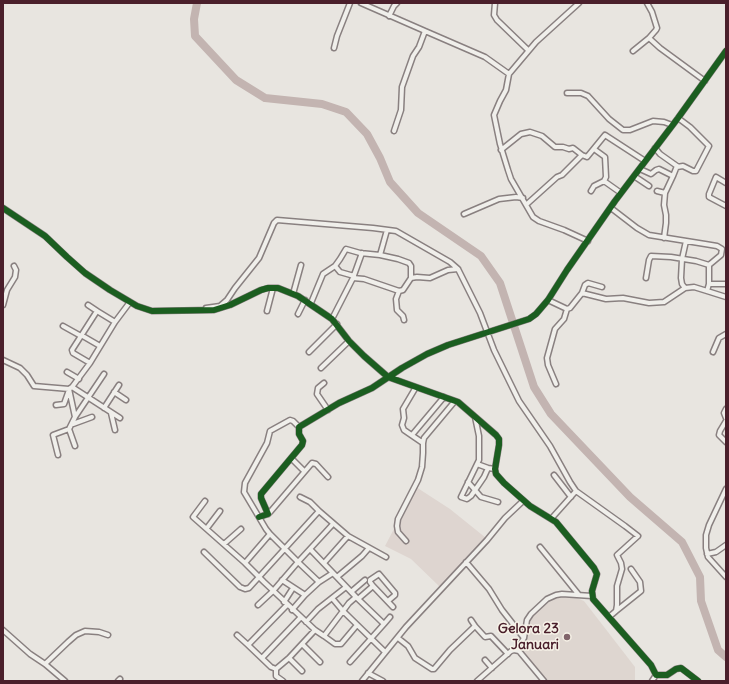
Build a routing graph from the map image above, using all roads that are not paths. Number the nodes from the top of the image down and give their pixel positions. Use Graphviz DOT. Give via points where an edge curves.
graph roads {
  1 [pos="350,3"];
  2 [pos="361,3"];
  3 [pos="397,3"];
  4 [pos="495,3"];
  5 [pos="579,3"];
  6 [pos="647,3"];
  7 [pos="389,16"];
  8 [pos="425,31"];
  9 [pos="649,38"];
  10 [pos="334,48"];
  11 [pos="528,50"];
  12 [pos="634,51"];
  13 [pos="726,51"];
  14 [pos="509,74"];
  15 [pos="705,81"];
  16 [pos="567,93"];
  17 [pos="678,118"];
  18 [pos="672,125"];
  19 [pos="394,131"];
  20 [pos="654,148"];
  21 [pos="594,149"];
  22 [pos="501,150"];
  23 [pos="582,155"];
  24 [pos="645,161"];
  25 [pos="677,167"];
  26 [pos="640,168"];
  27 [pos="634,176"];
  28 [pos="673,176"];
  29 [pos="604,181"];
  30 [pos="726,183"];
  31 [pos="649,186"];
  32 [pos="591,191"];
  33 [pos="657,191"];
  34 [pos="621,193"];
  35 [pos="665,193"];
  36 [pos="523,198"];
  37 [pos="527,204"];
  38 [pos="726,206"];
  39 [pos="3,208"];
  40 [pos="611,208"];
  41 [pos="464,214"];
  42 [pos="387,230"];
  43 [pos="664,238"];
  44 [pos="588,241"];
  45 [pos="686,241"];
  46 [pos="362,253"];
  47 [pos="380,255"];
  48 [pos="682,259"];
  49 [pos="301,265"];
  50 [pos="709,265"];
  51 [pos="14,266"];
  52 [pos="335,266"];
  53 [pos="458,269"];
  54 [pos="354,277"];
  55 [pos="411,278"];
  56 [pos="646,278"];
  57 [pos="709,284"];
  58 [pos="726,284"];
  59 [pos="602,287"];
  60 [pos="273,288"];
  61 [pos="685,288"];
  62 [pos="399,291"];
  63 [pos="707,291"];
  64 [pos="582,293"];
  65 [pos="4,294"];
  66 [pos="293,294"];
  67 [pos="726,297"];
  68 [pos="306,300"];
  69 [pos="548,300"];
  70 [pos="130,302"];
  71 [pos="310,303"];
  72 [pos="3,305"];
  73 [pos="88,305"];
  74 [pos="567,309"];
  75 [pos="97,311"];
  76 [pos="198,311"];
  77 [pos="267,311"];
  78 [pos="298,314"];
  79 [pos="332,319"];
  80 [pos="404,320"];
  81 [pos="115,322"];
  82 [pos="337,324"];
  83 [pos="63,326"];
  84 [pos="487,333"];
  85 [pos="726,334"];
  86 [pos="81,336"];
  87 [pos="349,341"];
  88 [pos="100,346"];
  89 [pos="309,352"];
  90 [pos="713,352"];
  91 [pos="3,360"];
  92 [pos="90,363"];
  93 [pos="321,368"];
  94 [pos="67,372"];
  95 [pos="104,374"];
  96 [pos="388,377"];
  97 [pos="78,378"];
  98 [pos="324,383"];
  99 [pos="556,384"];
  100 [pos="119,385"];
  101 [pos="416,387"];
  102 [pos="70,388"];
  103 [pos="114,392"];
  104 [pos="444,397"];
  105 [pos="88,398"];
  106 [pos="126,400"];
  107 [pos="455,401"];
  108 [pos="56,405"];
  109 [pos="104,408"];
  110 [pos="726,409"];
  111 [pos="328,410"];
  112 [pos="110,412"];
  113 [pos="475,416"];
  114 [pos="75,417"];
  115 [pos="92,417"];
  116 [pos="120,418"];
  117 [pos="726,420"];
  118 [pos="72,424"];
  119 [pos="299,427"];
  120 [pos="69,429"];
  121 [pos="115,430"];
  122 [pos="412,435"];
  123 [pos="726,442"];
  124 [pos="422,443"];
  125 [pos="76,446"];
  126 [pos="58,455"];
  127 [pos="291,458"];
  128 [pos="477,464"];
  129 [pos="488,468"];
  130 [pos="495,469"];
  131 [pos="304,471"];
  132 [pos="554,475"];
  133 [pos="328,477"];
  134 [pos="468,482"];
  135 [pos="726,489"];
  136 [pos="475,491"];
  137 [pos="576,491"];
  138 [pos="300,497"];
  139 [pos="571,497"];
  140 [pos="205,501"];
  141 [pos="523,501"];
  142 [pos="498,502"];
  143 [pos="319,511"];
  144 [pos="220,512"];
  145 [pos="268,514"];
  146 [pos="259,517"];
  147 [pos="551,519"];
  148 [pos="333,524"];
  149 [pos="207,528"];
  150 [pos="241,529"];
  151 [pos="270,534"];
  152 [pos="348,536"];
  153 [pos="406,541"];
  154 [pos="224,544"];
  155 [pos="726,545"];
  156 [pos="540,547"];
  157 [pos="285,548"];
  158 [pos="310,548"];
  159 [pos="369,548"];
  160 [pos="204,552"];
  161 [pos="707,554"];
  162 [pos="386,558"];
  163 [pos="298,562"];
  164 [pos="466,562"];
  165 [pos="245,563"];
  166 [pos="324,563"];
  167 [pos="631,569"];
  168 [pos="333,573"];
  169 [pos="258,577"];
  170 [pos="337,577"];
  171 [pos="726,577"];
  172 [pos="282,580"];
  173 [pos="365,580"];
  174 [pos="319,582"];
  175 [pos="373,586"];
  176 [pos="346,587"];
  177 [pos="293,588"];
  178 [pos="273,591"];
  179 [pos="351,592"];
  180 [pos="305,595"];
  181 [pos="580,595"];
  182 [pos="592,596"];
  183 [pos="332,598"];
  184 [pos="357,598"];
  185 [pos="388,601"];
  186 [pos="286,603"];
  187 [pos="258,605"];
  188 [pos="393,607"];
  189 [pos="292,610"];
  190 [pos="343,611"];
  191 [pos="616,611"];
  192 [pos="301,617"];
  193 [pos="390,617"];
  194 [pos="609,617"];
  195 [pos="471,620"];
  196 [pos="306,622"];
  197 [pos="384,624"];
  198 [pos="357,625"];
  199 [pos="475,626"];
  200 [pos="3,630"];
  201 [pos="315,630"];
  202 [pos="108,635"];
  203 [pos="237,635"];
  204 [pos="324,636"];
  205 [pos="371,638"];
  206 [pos="398,638"];
  207 [pos="524,638"];
  208 [pos="302,644"];
  209 [pos="248,645"];
  210 [pos="516,650"];
  211 [pos="385,652"];
  212 [pos="508,654"];
  213 [pos="262,658"];
  214 [pos="289,658"];
  215 [pos="485,660"];
  216 [pos="320,662"];
  217 [pos="350,662"];
  218 [pos="45,664"];
  219 [pos="492,668"];
  220 [pos="276,669"];
  221 [pos="302,671"];
  222 [pos="368,673"];
  223 [pos="656,675"];
  224 [pos="364,680"];
  225 [pos="65,681"];
  226 [pos="284,681"];
  227 [pos="383,681"];
  228 [pos="477,681"];
  229 [pos="544,681"];
  230 [pos="652,681"];
  231 [pos="698,681"];
  1 -- 10 [label="street"];
  2 -- 7 [label="street"];
  3 -- 7 [label="street"];
  4 -- 11 [label="street" via="494,15 497,20"];
  5 -- 11 [label="street"];
  6 -- 9 [label="street" via="656,28"];
  7 -- 8 [label="street"];
  8 -- 14 [label="street" via="485,57"];
  8 -- 19 [label="street" via="402,87 401,110"];
  9 -- 12 [label="street"];
  9 -- 15 [label="street"];
  11 -- 14 [label="street"];
  13 -- 15 [label="street"];
  14 -- 22 [label="street" via="506,90 494,115"];
  15 -- 17 [label="street"];
  16 -- 18 [label="street" via="588,96 623,130 653,121"];
  17 -- 18 [label="street"];
  17 -- 25 [label="street" via="709,146 696,170"];
  18 -- 20 [label="street"];
  20 -- 24 [label="street"];
  20 -- 25 [label="street"];
  21 -- 23 [label="street" via="588,156"];
  21 -- 24 [label="street" via="605,135"];
  21 -- 29 [label="street" via="605,157"];
  22 -- 23 [label="street" via="521,134 530,132 542,136 555,147 572,147"];
  22 -- 36 [label="street" via="511,179"];
  23 -- 37 [label="street"];
  24 -- 26 [label="street"];
  25 -- 28 [label="street"];
  26 -- 27 [label="street"];
  26 -- 28 [label="street" via="651,174 659,169"];
  27 -- 31 [label="street"];
  27 -- 34 [label="street"];
  28 -- 35 [label="street"];
  29 -- 32 [label="street" via="594,186"];
  29 -- 34 [label="street"];
  30 -- 38 [label="street" via="716,176 709,194 709,197"];
  33 -- 35 [label="street"];
  34 -- 40 [label="street"];
  35 -- 43 [label="street"];
  36 -- 37 [label="street"];
  36 -- 41 [label="street" via="499,199"];
  37 -- 44 [label="street" via="538,220"];
  39 -- 70 [label="street" via="45,236 85,273"];
  40 -- 43 [label="street" via="645,233"];
  40 -- 44 [label="street"];
  42 -- 47 [label="street"];
  42 -- 53 [label="street" via="403,234"];
  42 -- 76 [label="street" via="276,220 260,256 227,300 220,306"];
  43 -- 45 [label="street"];
  44 -- 69 [label="street"];
  45 -- 48 [label="street"];
  45 -- 50 [label="street" via="720,247 720,255"];
  46 -- 47 [label="street"];
  46 -- 52 [label="street" via="346,249"];
  46 -- 54 [label="street"];
  47 -- 55 [label="street" via="409,263 412,268"];
  48 -- 50 [label="street"];
  48 -- 56 [label="street" via="651,256"];
  48 -- 61 [label="street" via="681,278"];
  49 -- 66 [label="street"];
  50 -- 57 [label="street"];
  51 -- 65 [label="street" via="16,273"];
  52 -- 54 [label="street" via="340,272"];
  52 -- 71 [label="street" via="324,274"];
  53 -- 55 [label="street" via="448,270 430,278"];
  53 -- 84 [label="street"];
  54 -- 62 [label="street"];
  54 -- 79 [label="street"];
  55 -- 62 [label="street" via="403,290"];
  57 -- 58 [label="street"];
  57 -- 63 [label="street"];
  59 -- 64 [label="street" via="588,283"];
  60 -- 66 [label="street"];
  60 -- 76 [label="street" via="262,290 223,308"];
  60 -- 77 [label="street"];
  61 -- 63 [label="street" via="694,287"];
  61 -- 64 [label="street" via="658,303 623,298 606,299"];
  62 -- 80 [label="street" via="396,299 397,308"];
  63 -- 67 [label="street"];
  64 -- 74 [label="street"];
  65 -- 72 [label="street"];
  66 -- 68 [label="street"];
  68 -- 71 [label="street"];
  68 -- 78 [label="street"];
  69 -- 74 [label="street"];
  69 -- 84 [label="street" via="529,319"];
  70 -- 76 [label="street" via="152,311"];
  70 -- 81 [label="street"];
  71 -- 79 [label="street"];
  73 -- 75 [label="street"];
  74 -- 99 [label="street" via="564,319 555,329 547,362"];
  75 -- 81 [label="street"];
  75 -- 86 [label="street"];
  79 -- 82 [label="street"];
  81 -- 88 [label="street"];
  82 -- 87 [label="street"];
  82 -- 89 [label="street"];
  83 -- 86 [label="street"];
  84 -- 96 [label="street" via="434,351"];
  84 -- 137 [label="street" via="519,401 550,446"];
  85 -- 90 [label="street" via="719,338"];
  86 -- 88 [label="street"];
  86 -- 92 [label="street" via="72,352"];
  87 -- 93 [label="street"];
  87 -- 96 [label="street"];
  88 -- 92 [label="street"];
  91 -- 102 [label="street" via="20,368 34,386"];
  92 -- 97 [label="street"];
  94 -- 97 [label="street"];
  95 -- 105 [label="street"];
  96 -- 101 [label="street"];
  96 -- 111 [label="street"];
  97 -- 102 [label="street"];
  98 -- 111 [label="street" via="318,388 317,394"];
  100 -- 103 [label="street"];
  101 -- 104 [label="street"];
  101 -- 122 [label="street" via="403,409 402,428"];
  102 -- 105 [label="street"];
  102 -- 108 [label="street" via="64,404"];
  102 -- 114 [label="street"];
  103 -- 106 [label="street"];
  103 -- 109 [label="street"];
  104 -- 107 [label="street"];
  104 -- 122 [label="street"];
  105 -- 109 [label="street"];
  105 -- 114 [label="street"];
  107 -- 113 [label="street"];
  107 -- 124 [label="street"];
  109 -- 112 [label="street"];
  110 -- 117 [label="street"];
  111 -- 119 [label="street"];
  112 -- 116 [label="street"];
  112 -- 121 [label="street"];
  113 -- 128 [label="street" via="479,436"];
  113 -- 130 [label="street" via="499,439"];
  114 -- 118 [label="street"];
  115 -- 118 [label="street"];
  117 -- 123 [label="street" via="719,435"];
  118 -- 120 [label="street"];
  119 -- 127 [label="street" via="303,443"];
  119 -- 146 [label="street" via="290,420 270,431 267,443 245,483 244,492"];
  120 -- 125 [label="street"];
  120 -- 126 [label="street" via="53,436"];
  122 -- 124 [label="street"];
  124 -- 153 [label="street" via="424,453 418,480 398,519 398,532"];
  127 -- 131 [label="street"];
  127 -- 145 [label="street" via="261,494"];
  128 -- 129 [label="street"];
  128 -- 134 [label="street"];
  129 -- 130 [label="street"];
  129 -- 136 [label="street"];
  130 -- 141 [label="street" via="496,474"];
  131 -- 133 [label="street" via="313,463"];
  131 -- 145 [label="street"];
  132 -- 139 [label="street"];
  134 -- 136 [label="street"];
  134 -- 136 [label="street" via="461,497 467,499"];
  135 -- 161 [label="street" via="706,535"];
  136 -- 142 [label="street" via="481,497"];
  137 -- 139 [label="street"];
  137 -- 191 [label="street" via="638,536 617,555 622,569 617,586"];
  138 -- 143 [label="street"];
  139 -- 147 [label="street"];
  140 -- 149 [label="street" via="193,516"];
  141 -- 147 [label="street"];
  141 -- 164 [label="street"];
  143 -- 148 [label="street"];
  143 -- 157 [label="street"];
  144 -- 149 [label="street"];
  145 -- 146 [label="street"];
  146 -- 151 [label="street"];
  147 -- 182 [label="street" via="594,568 597,577"];
  148 -- 152 [label="street"];
  148 -- 158 [label="street"];
  149 -- 154 [label="street"];
  150 -- 154 [label="street"];
  151 -- 157 [label="street"];
  151 -- 165 [label="street"];
  152 -- 159 [label="street"];
  152 -- 166 [label="street"];
  154 -- 165 [label="street"];
  155 -- 161 [label="street" via="716,552"];
  156 -- 181 [label="street"];
  157 -- 163 [label="street"];
  157 -- 169 [label="street"];
  158 -- 163 [label="street"];
  158 -- 166 [label="street"];
  159 -- 162 [label="street"];
  159 -- 170 [label="street"];
  160 -- 169 [label="street" via="242,588 249,588"];
  161 -- 171 [label="street" via="711,562"];
  163 -- 172 [label="street"];
  163 -- 174 [label="street"];
  164 -- 206 [label="street"];
  164 -- 207 [label="street"];
  165 -- 169 [label="street"];
  166 -- 168 [label="street"];
  167 -- 191 [label="street" via="640,582 641,590"];
  168 -- 170 [label="street"];
  168 -- 174 [label="street"];
  169 -- 178 [label="street"];
  170 -- 176 [label="street"];
  172 -- 177 [label="street"];
  172 -- 178 [label="street"];
  173 -- 179 [label="street"];
  174 -- 180 [label="street"];
  175 -- 184 [label="street"];
  175 -- 185 [label="street"];
  175 -- 185 [label="street" via="370,580 380,574 395,593"];
  176 -- 179 [label="street"];
  176 -- 183 [label="street"];
  177 -- 180 [label="street"];
  177 -- 186 [label="street"];
  178 -- 186 [label="street"];
  178 -- 187 [label="street"];
  179 -- 184 [label="street"];
  180 -- 189 [label="street"];
  181 -- 182 [label="street"];
  181 -- 207 [label="street" via="556,595 548,599 527,620"];
  182 -- 194 [label="street"];
  183 -- 190 [label="street"];
  183 -- 196 [label="street"];
  184 -- 190 [label="street"];
  184 -- 197 [label="street"];
  185 -- 188 [label="street"];
  186 -- 189 [label="street"];
  186 -- 209 [label="street"];
  189 -- 192 [label="street"];
  190 -- 198 [label="street"];
  190 -- 204 [label="street"];
  191 -- 194 [label="street"];
  192 -- 196 [label="street"];
  192 -- 213 [label="street"];
  193 -- 197 [label="street"];
  194 -- 223 [label="street" via="648,660"];
  195 -- 199 [label="street"];
  196 -- 201 [label="street"];
  197 -- 205 [label="street"];
  198 -- 204 [label="street" via="341,644 335,644"];
  198 -- 205 [label="street"];
  199 -- 206 [label="street" via="434,669 415,658 408,646"];
  199 -- 212 [label="street" via="485,637 491,636"];
  200 -- 218 [label="street"];
  201 -- 204 [label="street"];
  201 -- 208 [label="street"];
  202 -- 218 [label="street" via="85,631 76,635"];
  203 -- 209 [label="street"];
  205 -- 211 [label="street"];
  205 -- 217 [label="street"];
  206 -- 211 [label="street"];
  207 -- 210 [label="street"];
  208 -- 214 [label="street"];
  208 -- 216 [label="street"];
  209 -- 213 [label="street"];
  210 -- 212 [label="street"];
  210 -- 229 [label="street"];
  211 -- 222 [label="street"];
  212 -- 219 [label="street"];
  213 -- 220 [label="street"];
  214 -- 220 [label="street"];
  214 -- 221 [label="street"];
  215 -- 219 [label="street"];
  218 -- 225 [label="street"];
  219 -- 228 [label="street"];
  220 -- 226 [label="street" via="276,676"];
  222 -- 224 [label="street"];
  222 -- 227 [label="street"];
  223 -- 230 [label="street"];
  223 -- 231 [label="street" via="667,675 681,668"];
}
